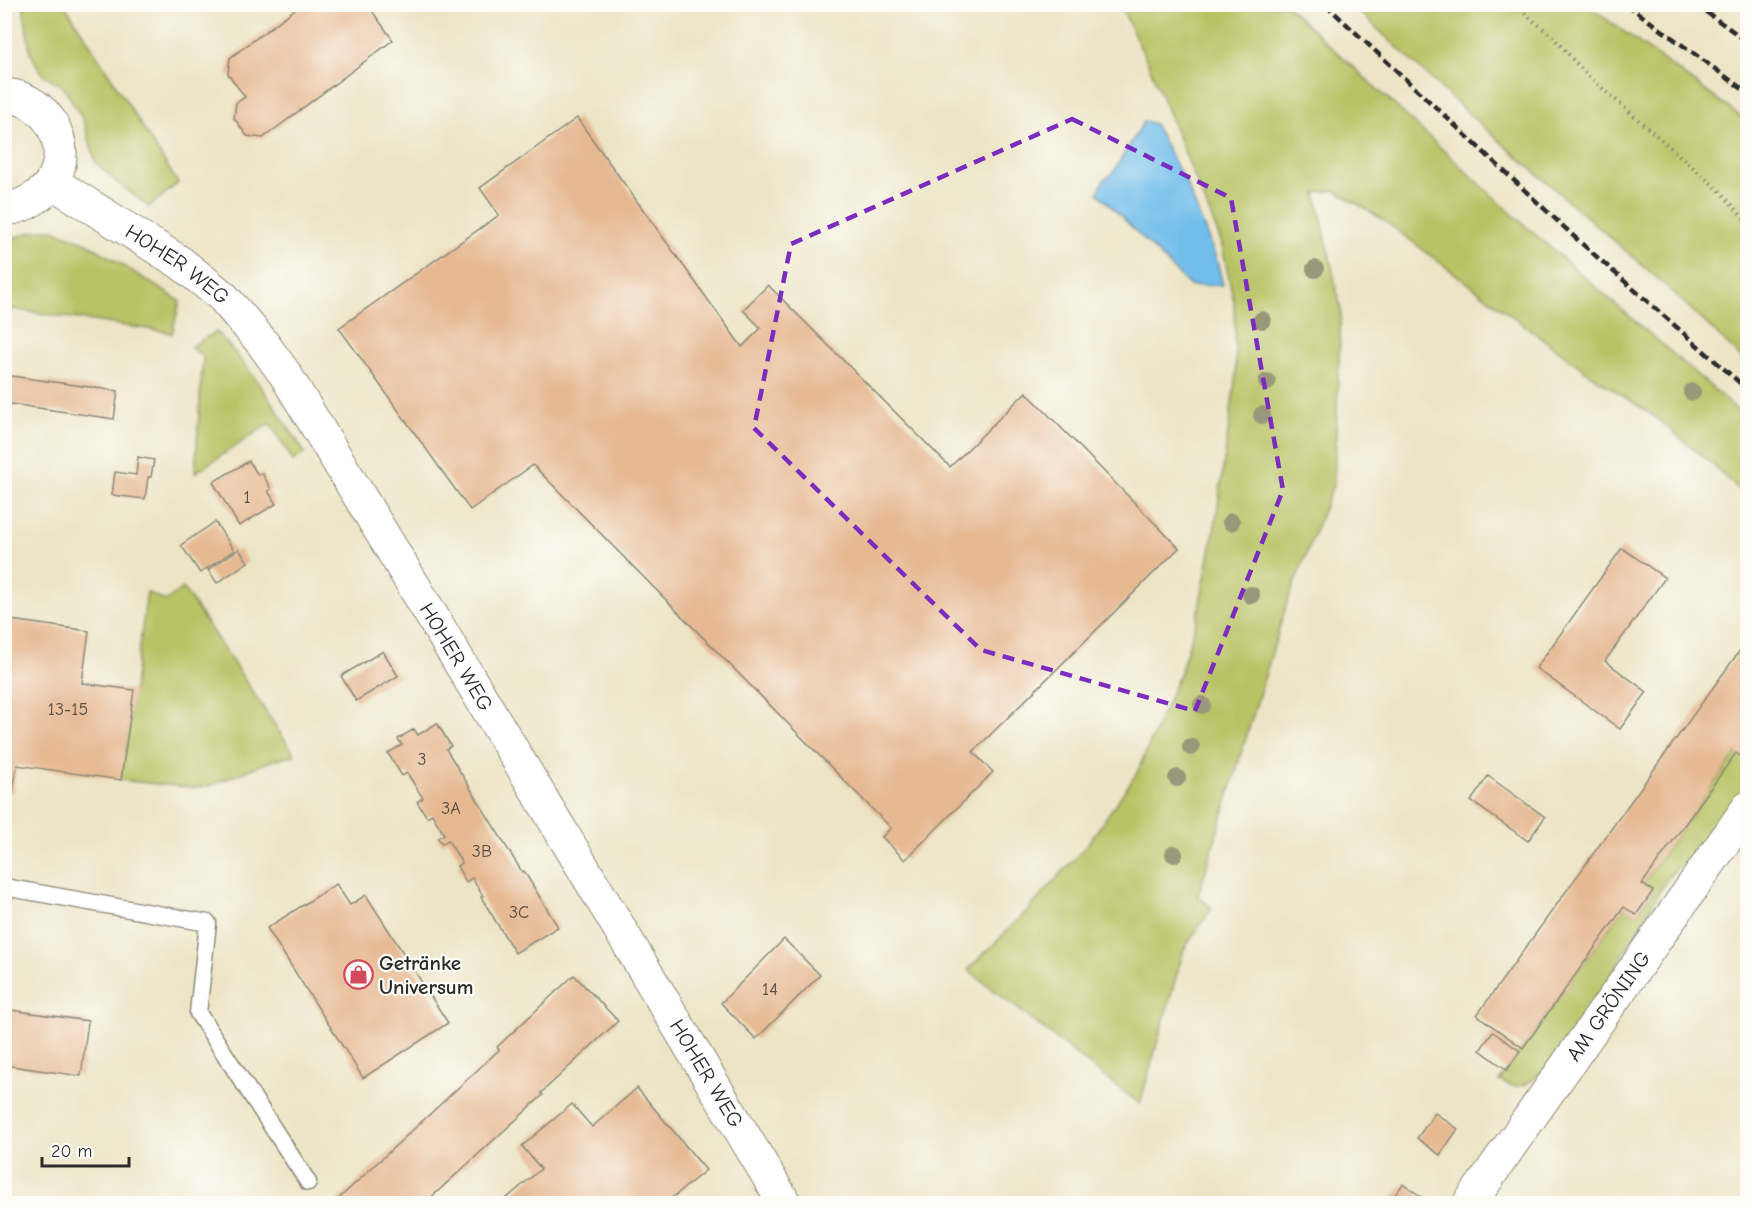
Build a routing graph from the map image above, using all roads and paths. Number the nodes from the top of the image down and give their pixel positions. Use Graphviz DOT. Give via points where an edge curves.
graph roads {
  1 [pos="1509,4"];
  2 [pos="4,95"];
  3 [pos="51,182"];
  4 [pos="4,208"];
  5 [pos="1748,223"];
  6 [pos="1748,808"];
  7 [pos="4,886"];
  8 [pos="308,1182"];
  9 [pos="785,1203"];
  10 [pos="1469,1203"];
  1 -- 5 [label="path" via="1552,36 1587,75 1719,190"];
  2 -- 3 [label="street" via="27,100 51,121 60,152"];
  3 -- 4 [label="street" via="27,204"];
  3 -- 9 [label="street, HOHER WEG" via="181,263 223,297 261,341 370,512"];
  6 -- 10 [label="street, AM GRÖNING"];
  7 -- 8 [label="lane" via="207,924 198,1013"];
}
